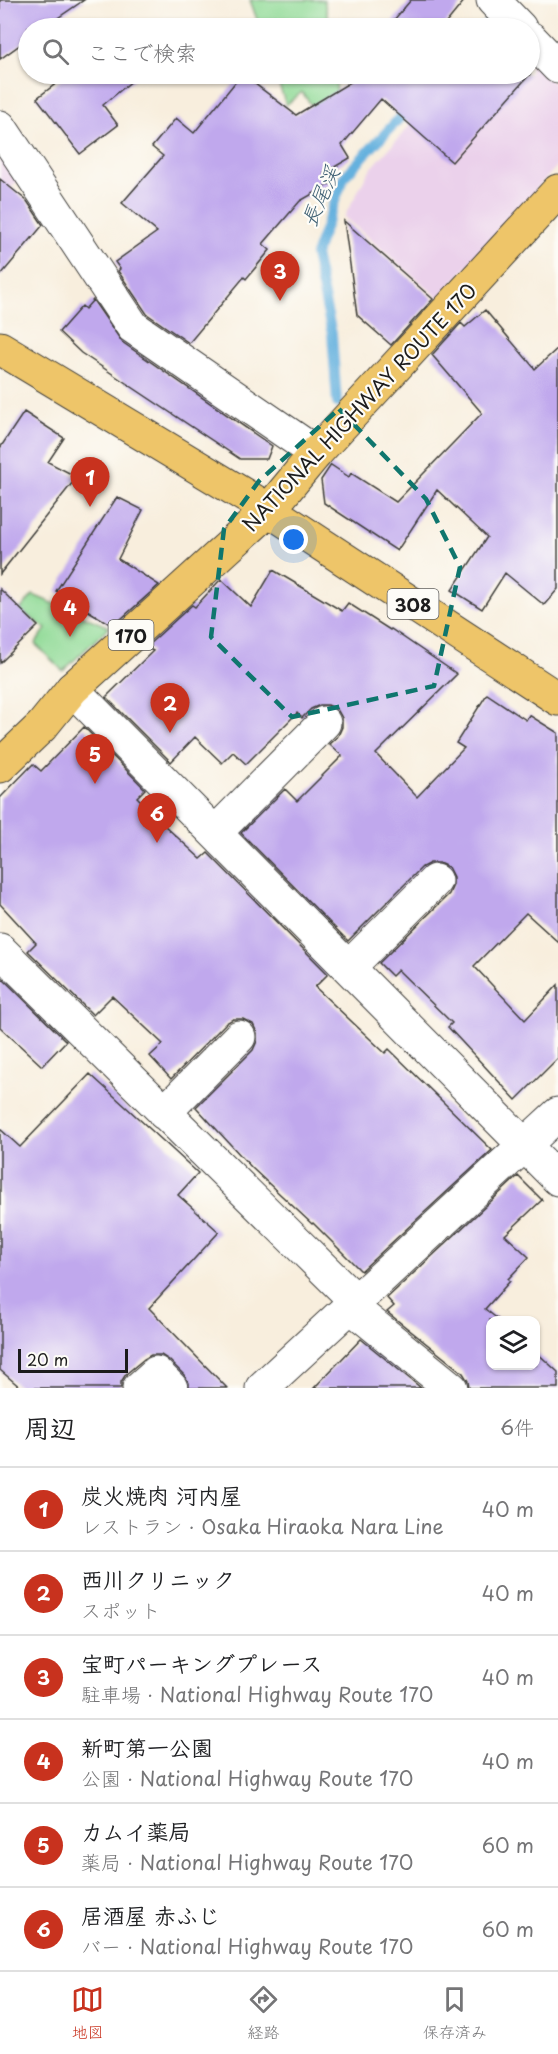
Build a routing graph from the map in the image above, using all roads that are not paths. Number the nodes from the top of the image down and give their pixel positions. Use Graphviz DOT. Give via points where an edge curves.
graph roads {
  1 [pos="493,0"];
  2 [pos="510,18"];
  3 [pos="540,48"];
  4 [pos="558,67"];
  5 [pos="0,127"];
  6 [pos="558,191"];
  7 [pos="0,348"];
  8 [pos="316,453"];
  9 [pos="268,510"];
  10 [pos="72,689"];
  11 [pos="558,699"];
  12 [pos="324,723"];
  13 [pos="0,766"];
  14 [pos="215,833"];
  15 [pos="435,881"];
  16 [pos="2,956"];
  17 [pos="349,967"];
  18 [pos="239,1037"];
  19 [pos="165,1113"];
  20 [pos="558,1114"];
  21 [pos="525,1145"];
  22 [pos="558,1179"];
  23 [pos="353,1304"];
  24 [pos="140,1388"];
  25 [pos="171,1388"];
  26 [pos="262,1388"];
  27 [pos="451,1388"];
  1 -- 2 [label="street"];
  3 -- 4 [label="street"];
  5 -- 8 [label="street" via="134,327"];
  6 -- 8 [label="main road, NATIONAL HIGHWAY ROUTE 170 / 170"];
  7 -- 9 [label="main road"];
  8 -- 9 [label="main road, NATIONAL HIGHWAY ROUTE 170 / 170"];
  9 -- 10 [label="main road, NATIONAL HIGHWAY ROUTE 170 / 170"];
  9 -- 11 [label="main road, 308"];
  10 -- 13 [label="main road, NATIONAL HIGHWAY ROUTE 170 / 170" via="42,726"];
  10 -- 14 [label="street"];
  12 -- 14 [label="street"];
  14 -- 17 [label="street"];
  15 -- 17 [label="street"];
  16 -- 19 [label="street"];
  17 -- 21 [label="street"];
  18 -- 19 [label="street"];
  19 -- 23 [label="street"];
  20 -- 21 [label="street"];
  21 -- 22 [label="street"];
  21 -- 23 [label="street"];
  23 -- 26 [label="street"];
  23 -- 27 [label="street"];
  24 -- 25 [label="street" via="156,1373"];
}
